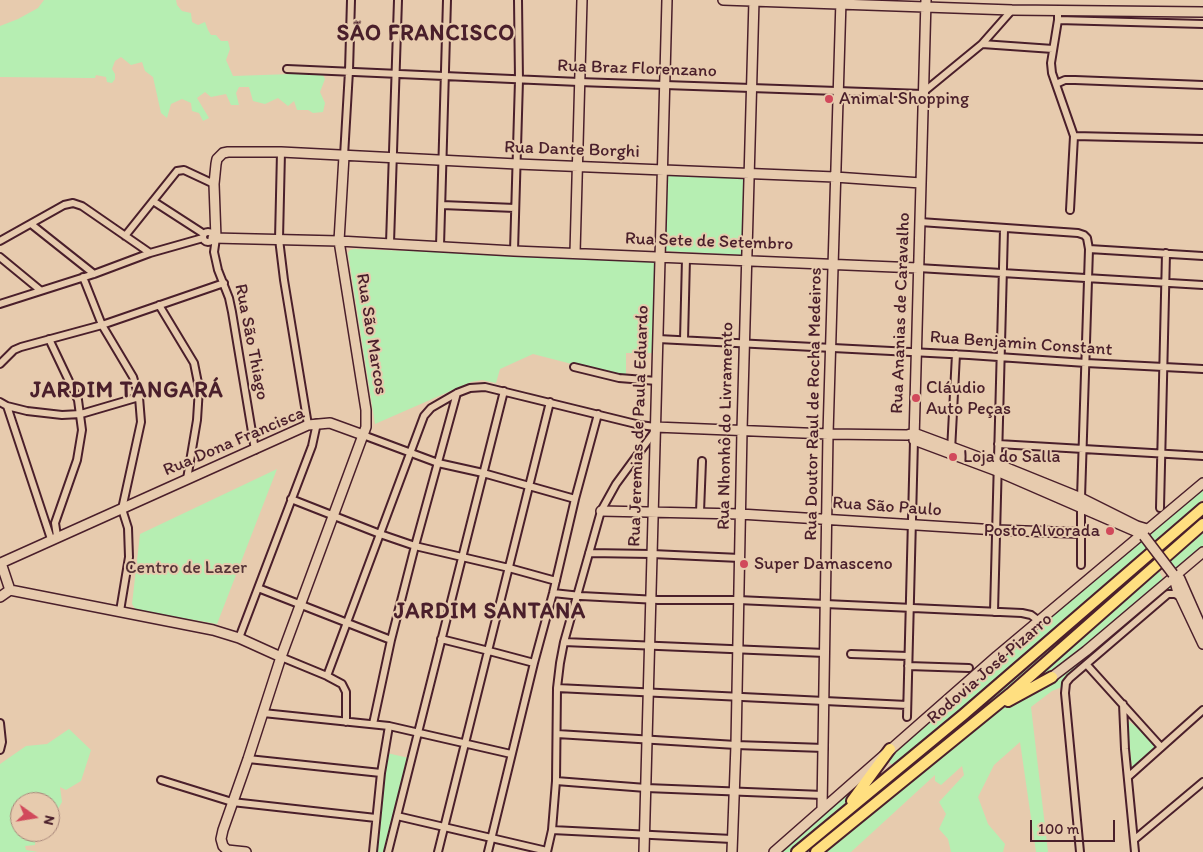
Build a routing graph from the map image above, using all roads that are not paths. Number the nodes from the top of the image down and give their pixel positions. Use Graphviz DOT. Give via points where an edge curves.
graph roads {
  1 [pos="351,0"];
  2 [pos="398,0"];
  3 [pos="448,0"];
  4 [pos="518,0"];
  5 [pos="582,0"];
  6 [pos="667,0"];
  7 [pos="723,0"];
  8 [pos="754,0"];
  9 [pos="1013,0"];
  10 [pos="1059,0"];
  11 [pos="841,2"];
  12 [pos="926,3"];
  13 [pos="1064,6"];
  14 [pos="1012,10"];
  15 [pos="1203,12"];
  16 [pos="1058,20"];
  17 [pos="1203,24"];
  18 [pos="982,44"];
  19 [pos="1053,49"];
  20 [pos="286,69"];
  21 [pos="349,71"];
  22 [pos="397,73"];
  23 [pos="445,75"];
  24 [pos="519,80"];
  25 [pos="579,82"];
  26 [pos="1056,84"];
  27 [pos="664,85"];
  28 [pos="1203,85"];
  29 [pos="752,88"];
  30 [pos="838,90"];
  31 [pos="924,94"];
  32 [pos="1074,136"];
  33 [pos="1203,139"];
  34 [pos="281,152"];
  35 [pos="223,153"];
  36 [pos="344,156"];
  37 [pos="393,158"];
  38 [pos="442,160"];
  39 [pos="517,164"];
  40 [pos="577,166"];
  41 [pos="662,170"];
  42 [pos="749,173"];
  43 [pos="835,177"];
  44 [pos="921,183"];
  45 [pos="214,184"];
  46 [pos="153,200"];
  47 [pos="442,205"];
  48 [pos="515,208"];
  49 [pos="1070,210"];
  50 [pos="920,222"];
  51 [pos="31,224"];
  52 [pos="1004,228"];
  53 [pos="125,236"];
  54 [pos="209,237"];
  55 [pos="279,239"];
  56 [pos="0,240"];
  57 [pos="340,241"];
  58 [pos="390,243"];
  59 [pos="440,246"];
  60 [pos="1089,249"];
  61 [pos="514,251"];
  62 [pos="150,253"];
  63 [pos="574,253"];
  64 [pos="1166,253"];
  65 [pos="1203,256"];
  66 [pos="0,257"];
  67 [pos="660,257"];
  68 [pos="686,258"];
  69 [pos="747,259"];
  70 [pos="833,264"];
  71 [pos="918,268"];
  72 [pos="1003,273"];
  73 [pos="94,274"];
  74 [pos="83,277"];
  75 [pos="1088,278"];
  76 [pos="1165,282"];
  77 [pos="224,283"];
  78 [pos="1203,284"];
  79 [pos="40,290"];
  80 [pos="0,304"];
  81 [pos="159,306"];
  82 [pos="102,325"];
  83 [pos="50,339"];
  84 [pos="658,339"];
  85 [pos="684,340"];
  86 [pos="745,343"];
  87 [pos="830,348"];
  88 [pos="916,353"];
  89 [pos="956,354"];
  90 [pos="1000,357"];
  91 [pos="1086,363"];
  92 [pos="0,364"];
  93 [pos="574,367"];
  94 [pos="1163,368"];
  95 [pos="1203,369"];
  96 [pos="657,381"];
  97 [pos="504,391"];
  98 [pos="457,393"];
  99 [pos="139,397"];
  100 [pos="0,402"];
  101 [pos="550,402"];
  102 [pos="7,406"];
  103 [pos="81,414"];
  104 [pos="598,414"];
  105 [pos="312,424"];
  106 [pos="655,429"];
  107 [pos="742,430"];
  108 [pos="828,434"];
  109 [pos="363,435"];
  110 [pos="914,437"];
  111 [pos="998,444"];
  112 [pos="1083,449"];
  113 [pos="254,450"];
  114 [pos="951,450"];
  115 [pos="1162,453"];
  116 [pos="411,454"];
  117 [pos="1203,456"];
  118 [pos="702,461"];
  119 [pos="438,463"];
  120 [pos="997,467"];
  121 [pos="483,473"];
  122 [pos="187,480"];
  123 [pos="1203,483"];
  124 [pos="530,486"];
  125 [pos="292,499"];
  126 [pos="575,499"];
  127 [pos="1081,502"];
  128 [pos="1160,508"];
  129 [pos="1203,508"];
  130 [pos="122,509"];
  131 [pos="601,511"];
  132 [pos="653,512"];
  133 [pos="700,512"];
  134 [pos="740,514"];
  135 [pos="333,515"];
  136 [pos="827,519"];
  137 [pos="1203,524"];
  138 [pos="912,525"];
  139 [pos="997,530"];
  140 [pos="1140,532"];
  141 [pos="1081,533"];
  142 [pos="380,534"];
  143 [pos="54,538"];
  144 [pos="415,546"];
  145 [pos="1203,552"];
  146 [pos="589,553"];
  147 [pos="652,554"];
  148 [pos="462,556"];
  149 [pos="740,558"];
  150 [pos="0,562"];
  151 [pos="1081,565"];
  152 [pos="509,568"];
  153 [pos="1174,576"];
  154 [pos="556,581"];
  155 [pos="258,588"];
  156 [pos="10,590"];
  157 [pos="553,593"];
  158 [pos="577,596"];
  159 [pos="0,597"];
  160 [pos="1181,597"];
  161 [pos="651,599"];
  162 [pos="738,600"];
  163 [pos="826,604"];
  164 [pos="300,606"];
  165 [pos="910,608"];
  166 [pos="120,612"];
  167 [pos="994,612"];
  168 [pos="1039,621"];
  169 [pos="348,623"];
  170 [pos="1196,623"];
  171 [pos="1203,631"];
  172 [pos="239,638"];
  173 [pos="391,640"];
  174 [pos="441,640"];
  175 [pos="564,642"];
  176 [pos="1203,644"];
  177 [pos="650,645"];
  178 [pos="738,649"];
  179 [pos="490,650"];
  180 [pos="825,653"];
  181 [pos="851,654"];
  182 [pos="908,656"];
  183 [pos="281,658"];
  184 [pos="534,663"];
  185 [pos="1086,665"];
  186 [pos="908,666"];
  187 [pos="969,668"];
  188 [pos="327,676"];
  189 [pos="1052,677"];
  190 [pos="558,688"];
  191 [pos="648,692"];
  192 [pos="737,696"];
  193 [pos="824,700"];
  194 [pos="1123,704"];
  195 [pos="907,705"];
  196 [pos="992,710"];
  197 [pos="1203,710"];
  198 [pos="263,713"];
  199 [pos="907,717"];
  200 [pos="0,722"];
  201 [pos="346,722"];
  202 [pos="373,724"];
  203 [pos="388,726"];
  204 [pos="418,732"];
  205 [pos="557,734"];
  206 [pos="647,739"];
  207 [pos="466,744"];
  208 [pos="736,745"];
  209 [pos="1161,747"];
  210 [pos="824,748"];
  211 [pos="0,749"];
  212 [pos="890,749"];
  213 [pos="511,754"];
  214 [pos="248,758"];
  215 [pos="381,773"];
  216 [pos="1128,777"];
  217 [pos="161,780"];
  218 [pos="556,781"];
  219 [pos="1203,782"];
  220 [pos="646,788"];
  221 [pos="734,791"];
  222 [pos="823,795"];
  223 [pos="232,802"];
  224 [pos="822,809"];
  225 [pos="843,814"];
  226 [pos="397,816"];
  227 [pos="376,818"];
  228 [pos="444,826"];
  229 [pos="552,830"];
  230 [pos="645,835"];
  231 [pos="491,837"];
  232 [pos="732,839"];
  233 [pos="1135,839"];
  234 [pos="228,851"];
  235 [pos="246,852"];
  236 [pos="373,852"];
  237 [pos="388,852"];
  238 [pos="438,852"];
  239 [pos="488,852"];
  240 [pos="547,852"];
  241 [pos="644,852"];
  242 [pos="732,852"];
  243 [pos="774,852"];
  244 [pos="798,852"];
  245 [pos="816,852"];
  246 [pos="1080,852"];
  247 [pos="1136,852"];
  1 -- 21 [label="street, Rua São Marcos"];
  2 -- 22 [label="street"];
  3 -- 23 [label="street"];
  4 -- 24 [label="street"];
  5 -- 25 [label="street"];
  6 -- 27 [label="street, Rua Jeremias de Paula Eduardo"];
  7 -- 8 [label="street"];
  8 -- 11 [label="street"];
  8 -- 29 [label="street, Rua Nhonhô do Livramento"];
  9 -- 14 [label="street"];
  10 -- 13 [label="street"];
  11 -- 12 [label="street"];
  11 -- 30 [label="street, Rua Doutor Raul de Rocha Medeiros"];
  12 -- 14 [label="street"];
  12 -- 31 [label="street, Rua Ananias de Caravalho"];
  13 -- 14 [label="street"];
  13 -- 15 [label="street"];
  13 -- 16 [label="street"];
  14 -- 18 [label="street"];
  16 -- 17 [label="street"];
  16 -- 19 [label="street"];
  18 -- 19 [label="street"];
  18 -- 31 [label="street"];
  19 -- 26 [label="street" via="1051,68"];
  20 -- 21 [label="street, Rua Braz Florenzano"];
  21 -- 22 [label="street, Rua Braz Florenzano"];
  21 -- 36 [label="street, Rua São Marcos"];
  22 -- 23 [label="street, Rua Braz Florenzano"];
  22 -- 37 [label="street"];
  23 -- 24 [label="street, Rua Braz Florenzano"];
  23 -- 38 [label="street"];
  24 -- 25 [label="street, Rua Braz Florenzano"];
  24 -- 39 [label="street"];
  25 -- 27 [label="street, Rua Braz Florenzano"];
  25 -- 40 [label="street"];
  26 -- 28 [label="street" via="1076,80"];
  26 -- 32 [label="street"];
  27 -- 29 [label="street, Rua Braz Florenzano"];
  27 -- 41 [label="street, Rua Jeremias de Paula Eduardo"];
  29 -- 30 [label="street, Rua Braz Florenzano"];
  29 -- 42 [label="street, Rua Nhonhô do Livramento"];
  30 -- 31 [label="street, Rua Braz Florenzano"];
  30 -- 43 [label="street, Rua Doutor Raul de Rocha Medeiros"];
  31 -- 44 [label="street, Rua Ananias de Caravalho"];
  32 -- 33 [label="street"];
  32 -- 49 [label="street"];
  34 -- 35 [label="street, Rua Dante Borghi"];
  34 -- 36 [label="street, Rua Dante Borghi"];
  34 -- 55 [label="street"];
  35 -- 45 [label="street, Rua São Thiago" via="217,159"];
  36 -- 37 [label="street, Rua Dante Borghi"];
  36 -- 57 [label="street, Rua São Marcos"];
  37 -- 38 [label="street, Rua Dante Borghi"];
  37 -- 58 [label="street"];
  38 -- 39 [label="street, Rua Dante Borghi"];
  38 -- 47 [label="street"];
  39 -- 40 [label="street, Rua Dante Borghi"];
  39 -- 48 [label="street"];
  40 -- 41 [label="street, Rua Dante Borghi"];
  40 -- 63 [label="street"];
  41 -- 42 [label="street, Rua Dante Borghi"];
  41 -- 67 [label="street, Rua Jeremias de Paula Eduardo"];
  42 -- 43 [label="street, Rua Dante Borghi"];
  42 -- 69 [label="street, Rua Nhonhô do Livramento"];
  43 -- 44 [label="street, Rua Dante Borghi"];
  43 -- 70 [label="street, Rua Doutor Raul de Rocha Medeiros"];
  44 -- 50 [label="street, Rua Ananias de Caravalho"];
  45 -- 46 [label="street" via="181,170 172,175"];
  45 -- 54 [label="street, Rua São Thiago"];
  46 -- 53 [label="street"];
  46 -- 54 [label="street"];
  47 -- 48 [label="street"];
  47 -- 59 [label="street"];
  48 -- 61 [label="street"];
  50 -- 52 [label="street"];
  50 -- 71 [label="street, Rua Ananias de Caravalho"];
  51 -- 53 [label="street" via="69,203 77,204"];
  51 -- 56 [label="street"];
  51 -- 73 [label="street"];
  52 -- 60 [label="street" via="1078,233 1086,236"];
  52 -- 72 [label="street"];
  53 -- 62 [label="street"];
  54 -- 55 [label="street, Rua Sete de Setembro"];
  54 -- 62 [label="street"];
  54 -- 77 [label="street, Rua São Thiago"];
  55 -- 57 [label="street, Rua Sete de Setembro"];
  55 -- 105 [label="street"];
  57 -- 58 [label="street, Rua Sete de Setembro"];
  57 -- 109 [label="street, Rua São Marcos" via="366,410"];
  58 -- 59 [label="street, Rua Sete de Setembro"];
  59 -- 61 [label="street, Rua Sete de Setembro"];
  60 -- 64 [label="street"];
  60 -- 75 [label="street"];
  61 -- 63 [label="street, Rua Sete de Setembro"];
  62 -- 73 [label="street"];
  63 -- 67 [label="street, Rua Sete de Setembro"];
  64 -- 65 [label="street"];
  64 -- 76 [label="street"];
  66 -- 79 [label="street"];
  67 -- 68 [label="street, Rua Sete de Setembro"];
  67 -- 84 [label="street, Rua Jeremias de Paula Eduardo"];
  68 -- 69 [label="street, Rua Sete de Setembro"];
  68 -- 85 [label="street"];
  69 -- 70 [label="street, Rua Sete de Setembro"];
  69 -- 86 [label="street, Rua Nhonhô do Livramento"];
  70 -- 71 [label="street, Rua Sete de Setembro"];
  70 -- 87 [label="street, Rua Doutor Raul de Rocha Medeiros"];
  71 -- 72 [label="street, Rua Sete de Setembro"];
  71 -- 88 [label="street, Rua Ananias de Caravalho"];
  72 -- 75 [label="street, Rua Sete de Setembro"];
  72 -- 90 [label="street"];
  73 -- 74 [label="street"];
  74 -- 79 [label="street"];
  74 -- 82 [label="street"];
  75 -- 76 [label="street, Rua Sete de Setembro"];
  75 -- 91 [label="street"];
  76 -- 78 [label="street, Rua Sete de Setembro"];
  76 -- 94 [label="street"];
  77 -- 81 [label="street"];
  77 -- 113 [label="street, Rua São Thiago" via="232,312"];
  79 -- 80 [label="street"];
  81 -- 82 [label="street"];
  81 -- 122 [label="street" via="194,363 199,388"];
  82 -- 83 [label="street"];
  82 -- 99 [label="street" via="133,377"];
  83 -- 92 [label="street" via="14,350"];
  83 -- 103 [label="street" via="74,388"];
  84 -- 85 [label="street, Rua Benjamin Constant"];
  84 -- 96 [label="street, Rua Jeremias de Paula Eduardo"];
  85 -- 86 [label="street, Rua Benjamin Constant"];
  86 -- 87 [label="street, Rua Benjamin Constant"];
  86 -- 107 [label="street, Rua Nhonhô do Livramento"];
  87 -- 88 [label="street, Rua Benjamin Constant"];
  87 -- 108 [label="street, Rua Doutor Raul de Rocha Medeiros"];
  88 -- 89 [label="street, Rua Benjamin Constant"];
  88 -- 110 [label="street, Rua Ananias de Caravalho"];
  89 -- 90 [label="street, Rua Benjamin Constant"];
  89 -- 114 [label="street"];
  90 -- 91 [label="street, Rua Benjamin Constant"];
  90 -- 111 [label="street"];
  91 -- 94 [label="street, Rua Benjamin Constant"];
  91 -- 112 [label="street"];
  93 -- 96 [label="street" via="619,378"];
  94 -- 95 [label="street, Rua Benjamin Constant"];
  94 -- 115 [label="street"];
  96 -- 106 [label="street, Rua Jeremias de Paula Eduardo"];
  97 -- 98 [label="street" via="478,386"];
  97 -- 101 [label="street"];
  97 -- 121 [label="street"];
  98 -- 116 [label="street" via="431,408 424,416"];
  98 -- 119 [label="street"];
  99 -- 103 [label="street"];
  99 -- 130 [label="street" via="141,422"];
  100 -- 102 [label="street"];
  101 -- 104 [label="street"];
  101 -- 124 [label="street"];
  102 -- 103 [label="street" via="46,414"];
  102 -- 143 [label="street"];
  103 -- 143 [label="street" via="77,460 55,523"];
  104 -- 106 [label="street"];
  104 -- 126 [label="street"];
  105 -- 109 [label="street, Rua Dona Francisca" via="330,423"];
  105 -- 113 [label="street, Rua Dona Francisca"];
  105 -- 125 [label="street" via="312,446"];
  106 -- 107 [label="street"];
  106 -- 131 [label="street"];
  106 -- 132 [label="street, Rua Jeremias de Paula Eduardo"];
  107 -- 108 [label="street"];
  107 -- 134 [label="street, Rua Nhonhô do Livramento"];
  108 -- 110 [label="street"];
  108 -- 136 [label="street, Rua Doutor Raul de Rocha Medeiros"];
  109 -- 116 [label="street, Rua Dona Francisca"];
  109 -- 135 [label="street, Rua São Marcos"];
  110 -- 114 [label="street"];
  110 -- 138 [label="street, Rua Ananias de Caravalho"];
  111 -- 112 [label="street"];
  111 -- 120 [label="street"];
  112 -- 115 [label="street"];
  112 -- 127 [label="street"];
  113 -- 122 [label="street, Rua Dona Francisca"];
  114 -- 120 [label="street"];
  115 -- 117 [label="street"];
  115 -- 128 [label="street"];
  116 -- 119 [label="street, Rua Dona Francisca"];
  116 -- 142 [label="street"];
  118 -- 133 [label="street"];
  119 -- 121 [label="street, Rua Dona Francisca"];
  119 -- 144 [label="street"];
  120 -- 127 [label="street"];
  120 -- 139 [label="street"];
  121 -- 124 [label="street, Rua Dona Francisca"];
  121 -- 148 [label="street"];
  122 -- 130 [label="street, Rua Dona Francisca"];
  123 -- 140 [label="street"];
  124 -- 126 [label="street, Rua Dona Francisca"];
  124 -- 152 [label="street"];
  125 -- 135 [label="street"];
  125 -- 155 [label="street"];
  126 -- 154 [label="street"];
  127 -- 140 [label="street"];
  127 -- 141 [label="street"];
  129 -- 225 [label="main road, Rodovia José Pizarro"];
  130 -- 143 [label="street, Rua Dona Francisca"];
  130 -- 166 [label="street" via="128,528 129,556"];
  131 -- 132 [label="street, Rua São Paulo"];
  131 -- 146 [label="street"];
  132 -- 133 [label="street, Rua São Paulo"];
  132 -- 147 [label="street, Rua Jeremias de Paula Eduardo"];
  133 -- 134 [label="street, Rua São Paulo"];
  134 -- 136 [label="street, Rua São Paulo"];
  134 -- 149 [label="street, Rua Nhonhô do Livramento"];
  135 -- 142 [label="street"];
  135 -- 164 [label="street, Rua São Marcos"];
  136 -- 138 [label="street, Rua São Paulo"];
  136 -- 163 [label="street, Rua Doutor Raul de Rocha Medeiros"];
  137 -- 196 [label="main road, Rodovia José Pizarro"];
  138 -- 139 [label="street, Rua São Paulo"];
  138 -- 165 [label="street, Rua Ananias de Caravalho"];
  139 -- 141 [label="street, Rua São Paulo"];
  139 -- 167 [label="street"];
  140 -- 153 [label="street, bridge"];
  140 -- 168 [label="street"];
  141 -- 151 [label="street"];
  142 -- 144 [label="street"];
  142 -- 169 [label="street"];
  143 -- 150 [label="street, Rua Dona Francisca"];
  144 -- 148 [label="street"];
  144 -- 173 [label="street"];
  145 -- 153 [label="street"];
  146 -- 147 [label="street"];
  146 -- 158 [label="street"];
  147 -- 149 [label="street"];
  147 -- 161 [label="street, Rua Jeremias de Paula Eduardo"];
  148 -- 152 [label="street"];
  148 -- 174 [label="street"];
  149 -- 162 [label="street, Rua Nhonhô do Livramento"];
  150 -- 156 [label="street"];
  152 -- 154 [label="street"];
  152 -- 179 [label="street"];
  153 -- 160 [label="street"];
  153 -- 170 [label="street" via="1180,579"];
  153 -- 189 [label="street"];
  154 -- 157 [label="street"];
  155 -- 164 [label="street"];
  155 -- 172 [label="street"];
  156 -- 159 [label="street"];
  156 -- 166 [label="street"];
  157 -- 158 [label="street"];
  157 -- 184 [label="street"];
  158 -- 161 [label="street"];
  158 -- 175 [label="street"];
  160 -- 170 [label="street"];
  160 -- 185 [label="street" via="1168,594"];
  161 -- 162 [label="street"];
  161 -- 177 [label="street, Rua Jeremias de Paula Eduardo"];
  162 -- 163 [label="street"];
  162 -- 178 [label="street, Rua Nhonhô do Livramento"];
  163 -- 165 [label="street"];
  163 -- 180 [label="street, Rua Doutor Raul de Rocha Medeiros"];
  164 -- 169 [label="street"];
  164 -- 183 [label="street, Rua São Marcos"];
  165 -- 167 [label="street"];
  165 -- 182 [label="street, Rua Ananias de Caravalho"];
  166 -- 172 [label="street"];
  167 -- 168 [label="street" via="1022,613"];
  168 -- 212 [label="street"];
  169 -- 173 [label="street"];
  169 -- 188 [label="street"];
  170 -- 171 [label="street"];
  170 -- 176 [label="street"];
  172 -- 183 [label="street"];
  173 -- 202 [label="street"];
  174 -- 179 [label="street"];
  174 -- 204 [label="street"];
  175 -- 177 [label="street"];
  175 -- 190 [label="street"];
  177 -- 178 [label="street"];
  177 -- 191 [label="street, Rua Jeremias de Paula Eduardo"];
  178 -- 180 [label="street"];
  178 -- 192 [label="street, Rua Nhonhô do Livramento"];
  179 -- 184 [label="street"];
  179 -- 207 [label="street"];
  180 -- 193 [label="street, Rua Doutor Raul de Rocha Medeiros"];
  181 -- 182 [label="street"];
  182 -- 186 [label="street, Rua Ananias de Caravalho"];
  183 -- 188 [label="street"];
  183 -- 198 [label="street, Rua São Marcos"];
  184 -- 213 [label="street"];
  185 -- 194 [label="street"];
  185 -- 246 [label="street" via="1066,683 1065,693"];
  186 -- 187 [label="street"];
  186 -- 195 [label="street, Rua Ananias de Caravalho"];
  188 -- 201 [label="street" via="345,688"];
  189 -- 196 [label="main road"];
  190 -- 191 [label="street"];
  190 -- 205 [label="street"];
  191 -- 192 [label="street"];
  191 -- 206 [label="street, Rua Jeremias de Paula Eduardo"];
  192 -- 193 [label="street"];
  192 -- 208 [label="street, Rua Nhonhô do Livramento"];
  193 -- 195 [label="street"];
  193 -- 210 [label="street, Rua Doutor Raul de Rocha Medeiros"];
  194 -- 209 [label="street"];
  194 -- 216 [label="street"];
  195 -- 199 [label="street, Rua Ananias de Caravalho"];
  196 -- 245 [label="main road, Rodovia José Pizarro"];
  197 -- 209 [label="street"];
  198 -- 201 [label="street"];
  198 -- 214 [label="street, Rua São Marcos"];
  200 -- 211 [label="street"];
  201 -- 202 [label="street"];
  202 -- 203 [label="street"];
  203 -- 204 [label="street"];
  203 -- 215 [label="street"];
  204 -- 207 [label="street"];
  204 -- 226 [label="street"];
  205 -- 206 [label="street"];
  205 -- 218 [label="street"];
  206 -- 208 [label="street"];
  206 -- 220 [label="street, Rua Jeremias de Paula Eduardo"];
  207 -- 213 [label="street"];
  207 -- 228 [label="street"];
  208 -- 210 [label="street"];
  208 -- 221 [label="street, Rua Nhonhô do Livramento"];
  209 -- 216 [label="street"];
  210 -- 222 [label="street, Rua Doutor Raul de Rocha Medeiros"];
  212 -- 224 [label="street"];
  212 -- 225 [label="main road"];
  213 -- 231 [label="street"];
  214 -- 215 [label="street"];
  214 -- 223 [label="street, Rua São Marcos"];
  215 -- 227 [label="street"];
  216 -- 233 [label="street"];
  217 -- 223 [label="street"];
  218 -- 220 [label="street"];
  218 -- 229 [label="street"];
  219 -- 233 [label="street"];
  220 -- 221 [label="street"];
  220 -- 230 [label="street, Rua Jeremias de Paula Eduardo"];
  221 -- 222 [label="street"];
  221 -- 232 [label="street, Rua Nhonhô do Livramento"];
  222 -- 224 [label="street, Rua Doutor Raul de Rocha Medeiros"];
  223 -- 227 [label="street"];
  223 -- 234 [label="street, Rua São Marcos" via="221,839"];
  224 -- 243 [label="street"];
  225 -- 244 [label="main road, Rodovia José Pizarro"];
  226 -- 228 [label="street"];
  226 -- 237 [label="street"];
  227 -- 236 [label="street"];
  228 -- 231 [label="street"];
  228 -- 238 [label="street"];
  229 -- 230 [label="street"];
  229 -- 240 [label="street"];
  230 -- 232 [label="street"];
  230 -- 241 [label="street, Rua Jeremias de Paula Eduardo"];
  231 -- 239 [label="street"];
  231 -- 240 [label="street"];
  232 -- 242 [label="street, Rua Nhonhô do Livramento"];
  233 -- 247 [label="street"];
  234 -- 235 [label="street"];
}
